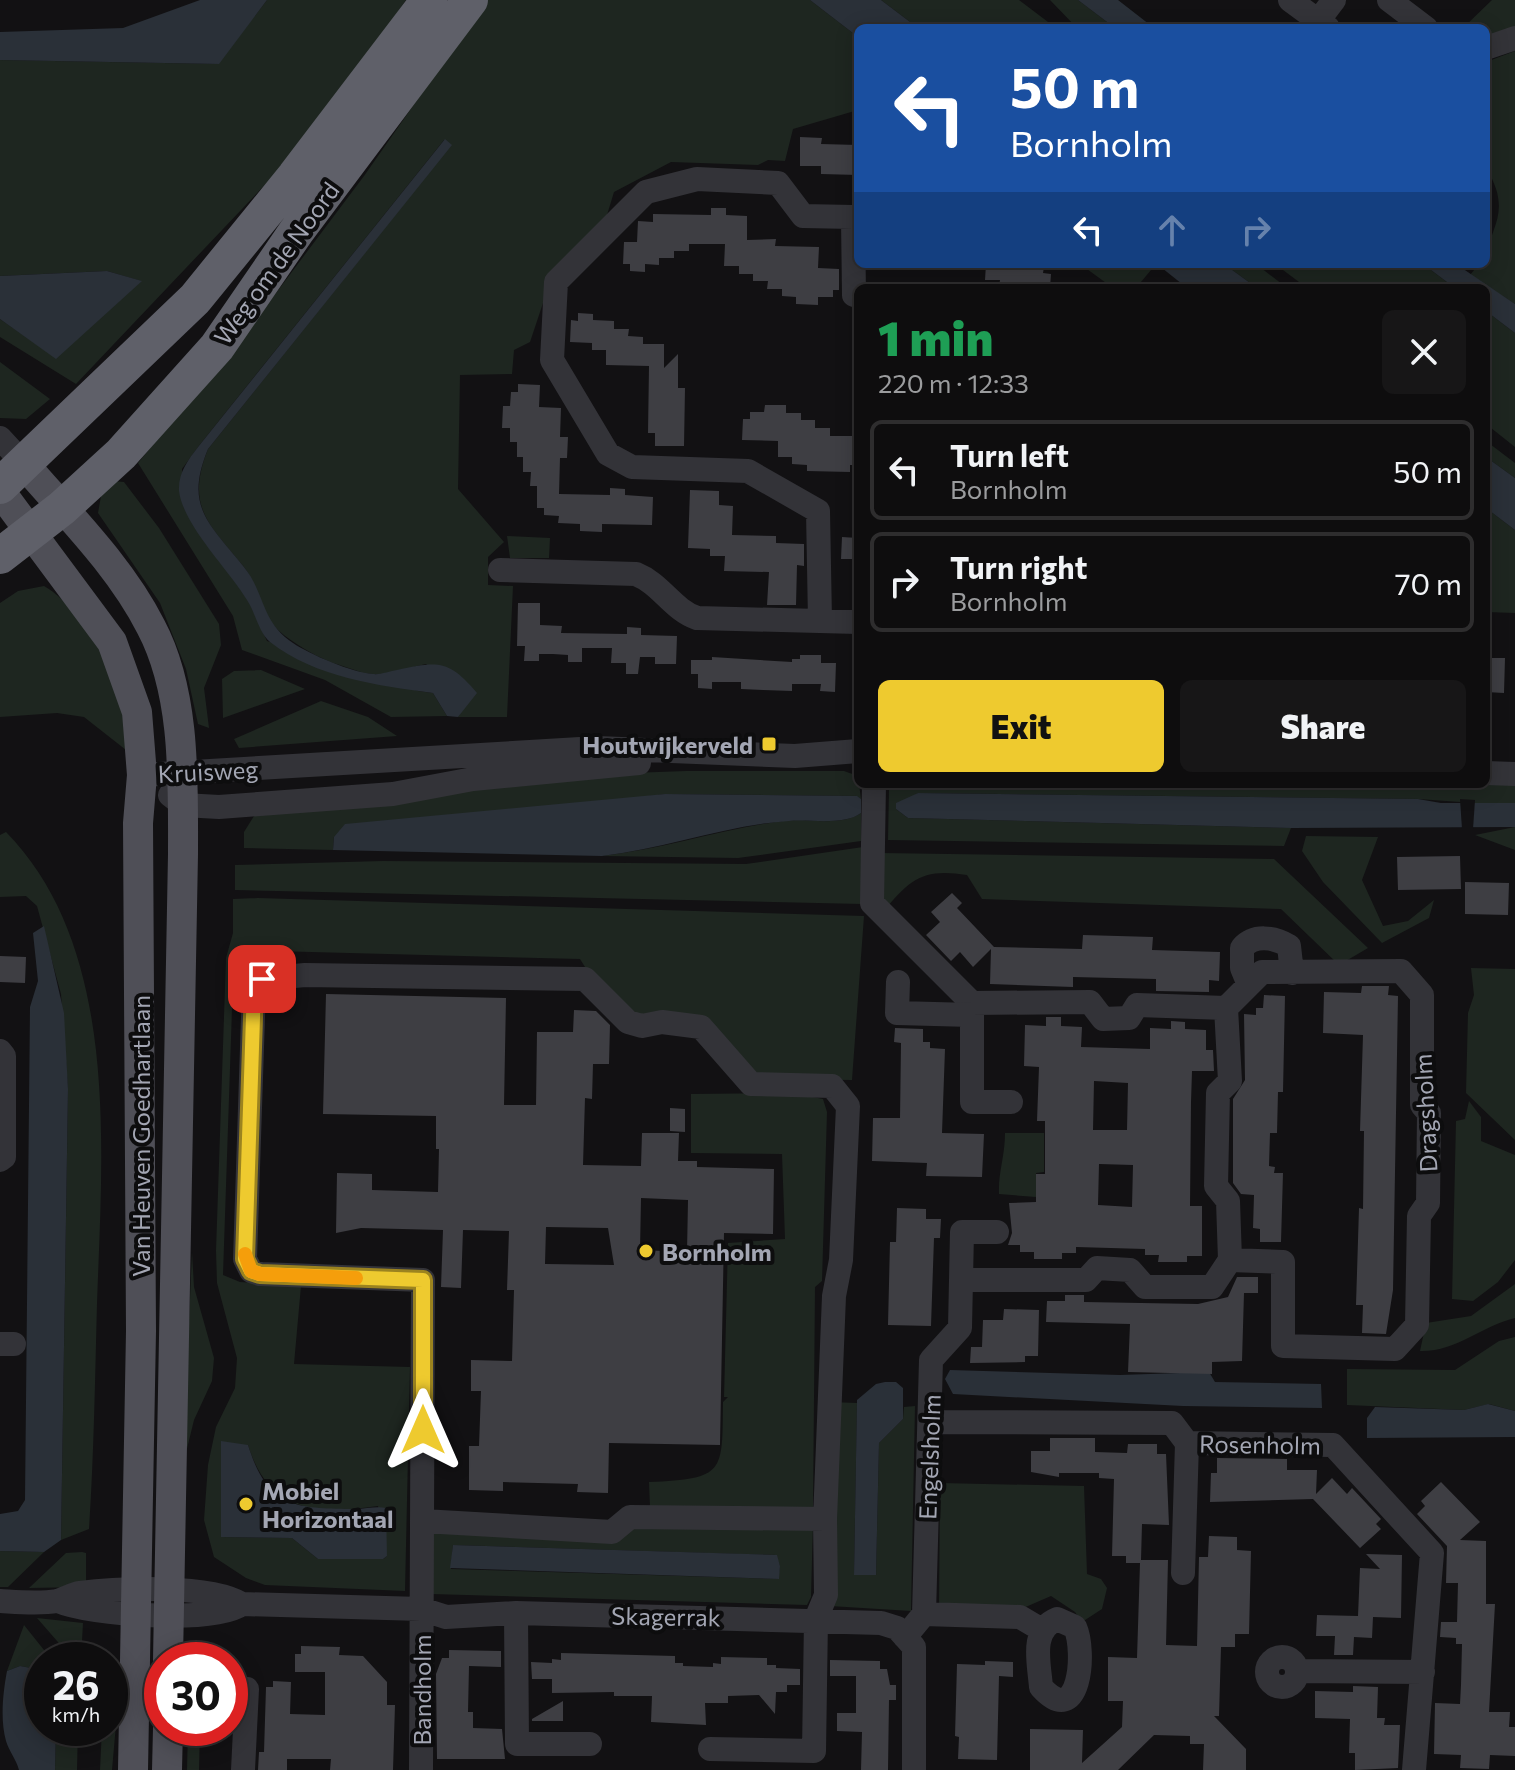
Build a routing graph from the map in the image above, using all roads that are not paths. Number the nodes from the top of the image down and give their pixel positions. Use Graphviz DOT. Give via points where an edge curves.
graph roads {
  1 [pos="429,0"];
  2 [pos="470,0"];
  3 [pos="1290,0"];
  4 [pos="1334,0"];
  5 [pos="1389,0"];
  6 [pos="1322,24"];
  7 [pos="1323,24"];
  8 [pos="1421,24"];
  9 [pos="1515,38"];
  10 [pos="1490,47"];
  11 [pos="854,295"];
  12 [pos="6,470"];
  13 [pos="62,508"];
  14 [pos="31,533"];
  15 [pos="0,556"];
  16 [pos="500,570"];
  17 [pos="820,621"];
  18 [pos="854,622"];
  19 [pos="854,751"];
  20 [pos="693,754"];
  21 [pos="795,756"];
  22 [pos="854,765"];
  23 [pos="1490,773"];
  24 [pos="1515,774"];
  25 [pos="142,775"];
  26 [pos="182,775"];
  27 [pos="874,788"];
  28 [pos="183,805"];
  29 [pos="1292,973"];
  30 [pos="898,982"];
  31 [pos="1249,985"];
  32 [pos="1226,1008"];
  33 [pos="972,1009"];
  34 [pos="0,1051"];
  35 [pos="1011,1102"];
  36 [pos="0,1160"];
  37 [pos="997,1232"];
  38 [pos="1230,1260"];
  39 [pos="961,1280"];
  40 [pos="931,1422"];
  41 [pos="1187,1443"];
  42 [pos="825,1519"];
  43 [pos="423,1521"];
  44 [pos="1183,1573"];
  45 [pos="0,1601"];
  46 [pos="136,1602"];
  47 [pos="170,1603"];
  48 [pos="421,1609"];
  49 [pos="516,1613"];
  50 [pos="924,1614"];
  51 [pos="816,1619"];
  52 [pos="1042,1630"];
  53 [pos="905,1637"];
  54 [pos="169,1642"];
  55 [pos="1298,1671"];
  56 [pos="1423,1672"];
  57 [pos="590,1744"];
  58 [pos="168,1746"];
  59 [pos="244,1746"];
  60 [pos="710,1749"];
  61 [pos="133,1770"];
  62 [pos="167,1770"];
  63 [pos="243,1770"];
  64 [pos="421,1770"];
  65 [pos="914,1770"];
  66 [pos="1414,1770"];
  1 -- 12 [label="highway, Weg om de Noord" via="195,299"];
  2 -- 13 [label="highway, Weg om de Noord" via="217,347 121,454"];
  3 -- 6 [label="street"];
  4 -- 7 [label="street"];
  5 -- 8 [label="street"];
  9 -- 10 [label="street"];
  11 -- 17 [label="street" via="853,217 803,216 778,183 697,179 646,192 556,282 552,360 608,454 632,467 748,471 818,511"];
  12 -- 13 [label="main road, Van Heuven Goedhartlaan"];
  12 -- 14 [label="main road, Van Heuven Goedhartlaan"];
  13 -- 14 [label="highway, Weg om de Noord"];
  13 -- 26 [label="main road, Van Heuven Goedhartlaan" via="124,584 151,627 166,664"];
  14 -- 15 [label="highway"];
  14 -- 25 [label="main road, Van Heuven Goedhartlaan" via="112,642 137,712"];
  16 -- 17 [label="street" via="636,574 697,618"];
  17 -- 18 [label="street"];
  19 -- 21 [label="street, Kruisweg"];
  20 -- 21 [label="street, Kruisweg"];
  20 -- 26 [label="street, Kruisweg" via="543,750"];
  20 -- 28 [label="street, Kruisweg" via="473,779 393,794"];
  21 -- 22 [label="street, Kruisweg"];
  23 -- 24 [label="street"];
  25 -- 26 [label="street, Kruisweg"];
  25 -- 28 [label="street, Kruisweg"];
  25 -- 46 [label="main road, Van Heuven Goedhartlaan"];
  26 -- 28 [label="main road, Van Heuven Goedhartlaan"];
  27 -- 33 [label="street" via="872,903"];
  28 -- 47 [label="main road, Van Heuven Goedhartlaan"];
  29 -- 31 [label="street, Dragsholm" via="1262,972"];
  29 -- 31 [label="street" via="1289,946 1277,939 1255,939 1242,948"];
  29 -- 38 [label="street, Dragsholm" via="1401,971 1422,995 1428,1203 1419,1216 1417,1325 1395,1349 1283,1346 1283,1262"];
  30 -- 33 [label="street" via="897,1013"];
  31 -- 32 [label="street, Dragsholm"];
  32 -- 33 [label="street" via="1137,1005 1129,1018 1103,1019 1090,1002"];
  32 -- 38 [label="street" via="1230,1081 1218,1093 1216,1186 1228,1201"];
  33 -- 35 [label="street" via="972,1102"];
  34 -- 36 [label="street"];
  37 -- 39 [label="street, Engelsholm" via="962,1232"];
  38 -- 39 [label="street" via="1212,1287 1145,1287 1130,1270 1097,1268 1086,1280"];
  39 -- 40 [label="street, Engelsholm" via="960,1328 931,1360"];
  40 -- 41 [label="street, Rosenholm" via="1172,1423"];
  40 -- 50 [label="street, Engelsholm"];
  41 -- 44 [label="street"];
  41 -- 56 [label="street, Rosenholm" via="1333,1445 1432,1553"];
  42 -- 43 [label="street" via="630,1517 612,1532"];
  42 -- 43 [label="street" via="848,1106 832,1086 751,1084 701,1027 628,1022 585,979 262,979 254,987 245,1259 251,1271 260,1274 423,1280"];
  42 -- 51 [label="street" via="826,1595"];
  43 -- 48 [label="street"];
  45 -- 46 [label="street, Skagerrak" via="58,1601 75,1594"];
  46 -- 47 [label="street, Skagerrak"];
  46 -- 61 [label="main road, Van Heuven Goedhartlaan"];
  47 -- 48 [label="street, Skagerrak" via="220,1613 242,1604"];
  47 -- 54 [label="main road, Van Heuven Goedhartlaan"];
  48 -- 49 [label="street, Skagerrak" via="446,1617"];
  48 -- 64 [label="street, Bandholm"];
  49 -- 51 [label="street, Skagerrak"];
  49 -- 57 [label="street" via="517,1744"];
  50 -- 52 [label="street" via="1020,1617"];
  50 -- 53 [label="street"];
  51 -- 53 [label="street, Skagerrak" via="881,1623"];
  51 -- 60 [label="street" via="814,1751"];
  53 -- 65 [label="street" via="916,1659"];
  55 -- 56 [label="street"];
  56 -- 66 [label="street, Rosenholm"];
  58 -- 62 [label="main road"];
  59 -- 63 [label="street"];
}
